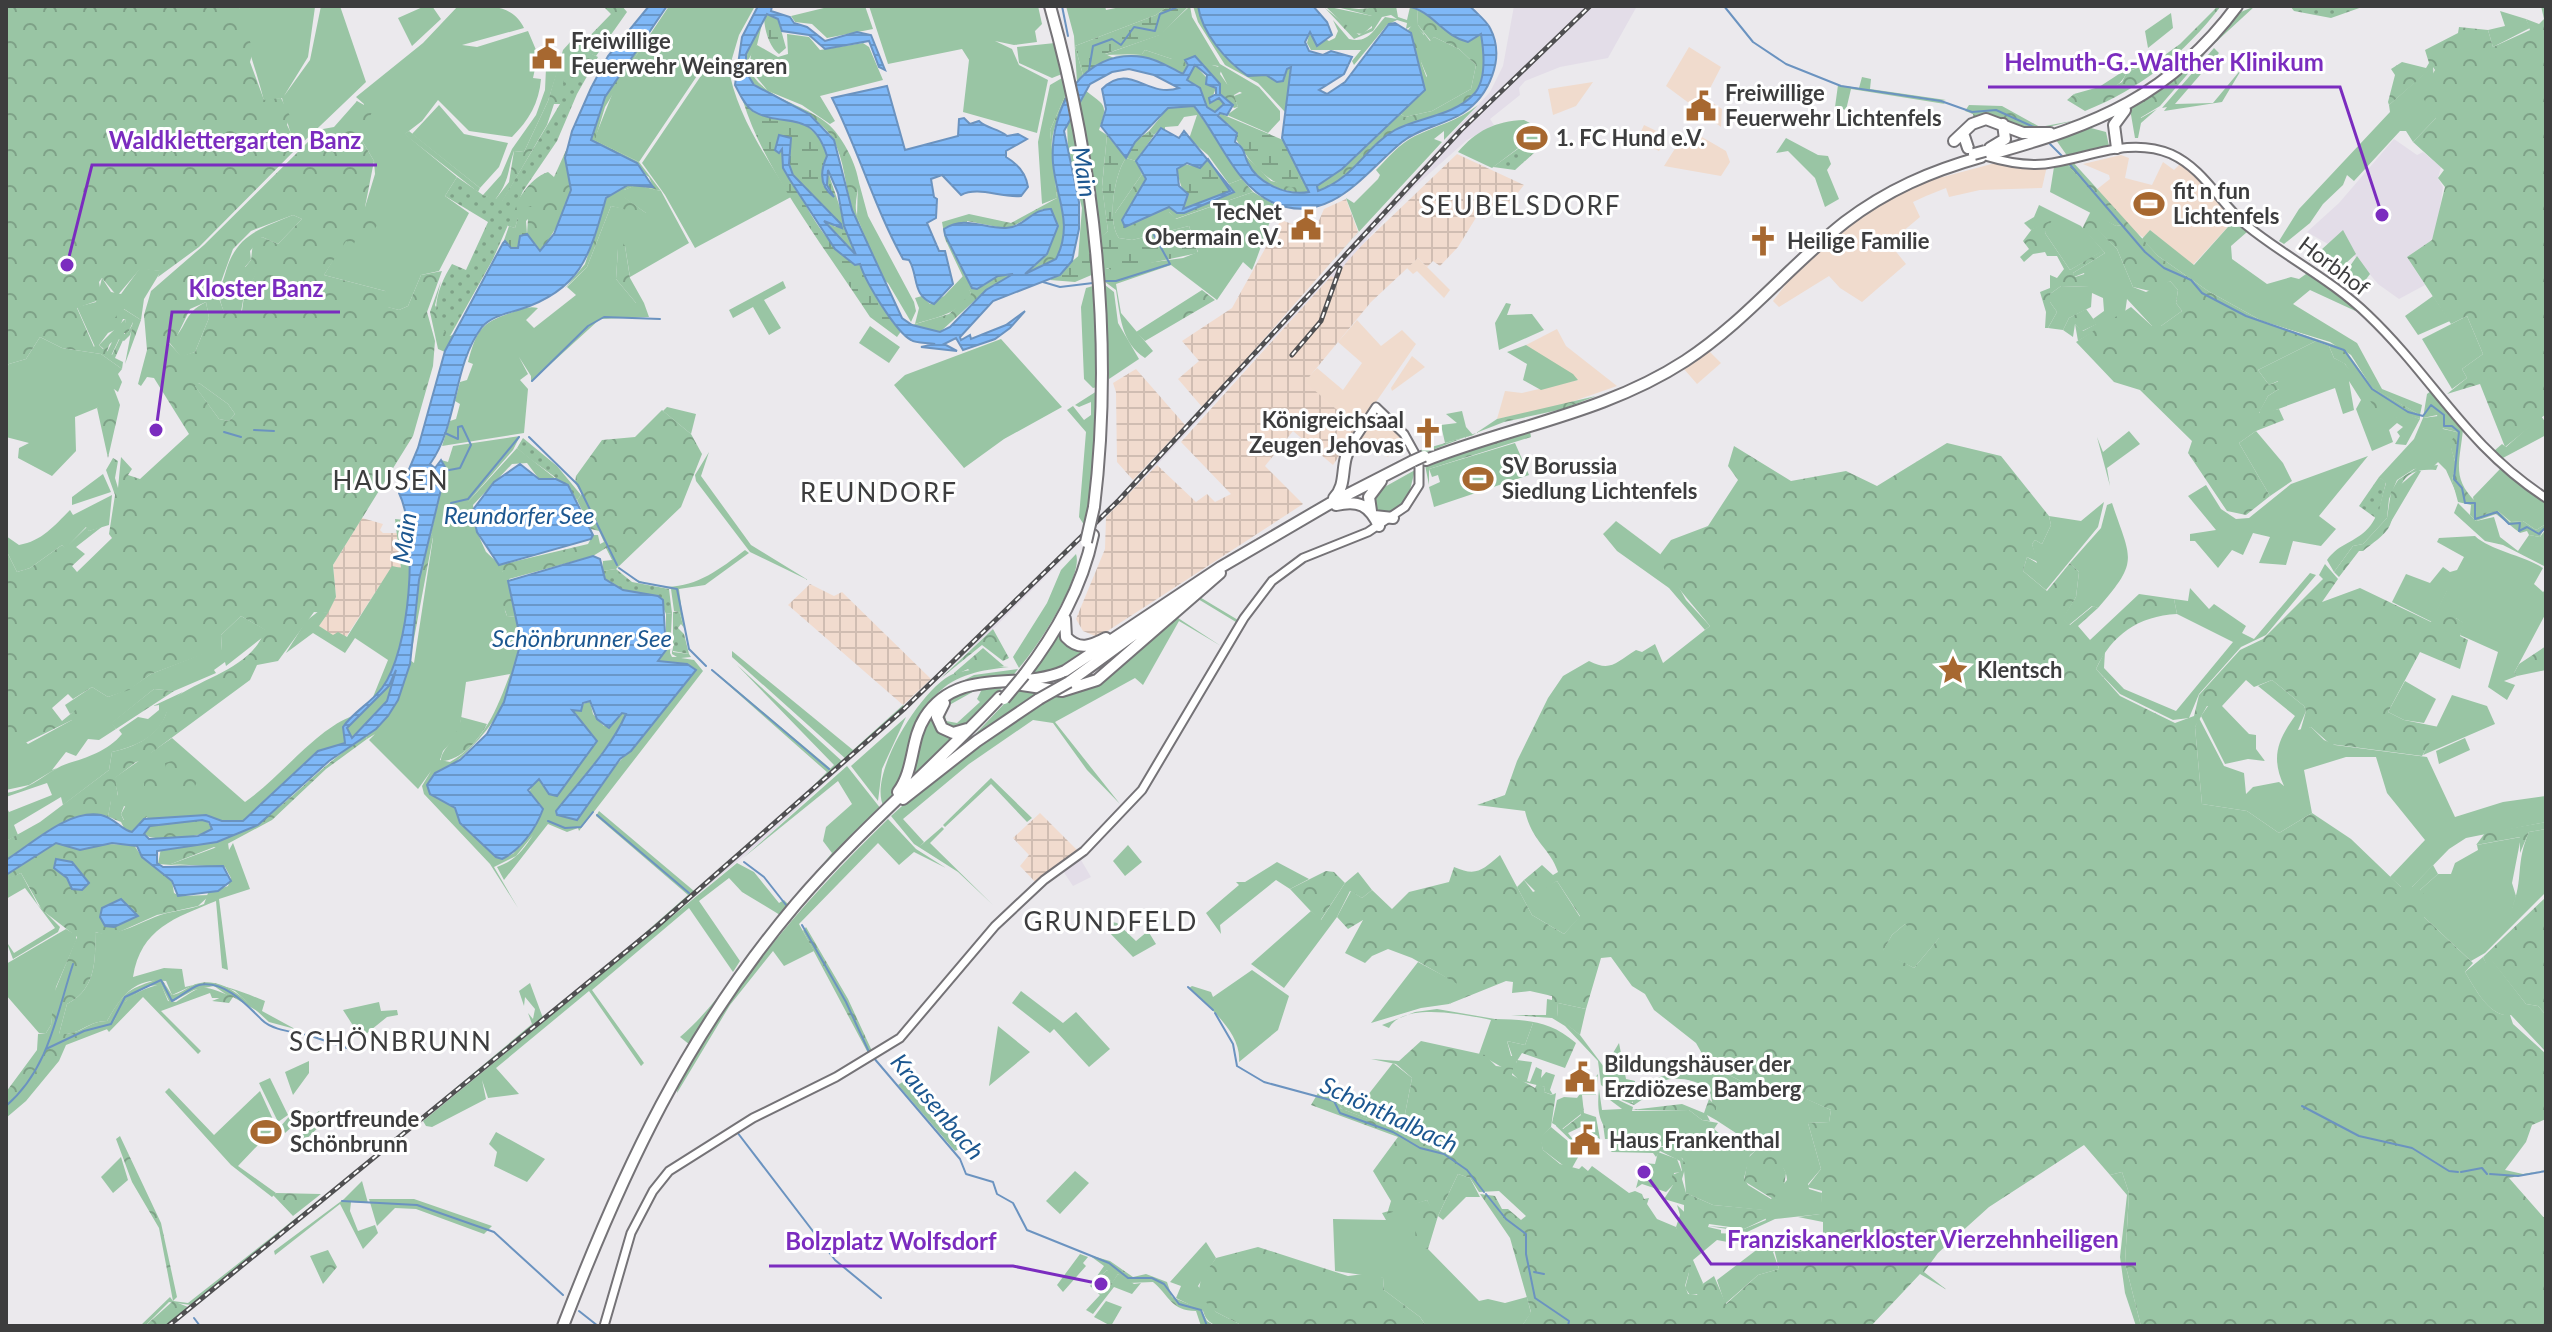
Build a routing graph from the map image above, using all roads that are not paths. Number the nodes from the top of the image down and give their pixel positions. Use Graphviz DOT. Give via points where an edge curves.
graph roads {
  1 [pos="1052,6"];
  2 [pos="2234,6"];
  3 [pos="2141,98"];
  4 [pos="2003,124"];
  5 [pos="2078,128"];
  6 [pos="2052,133"];
  7 [pos="2115,145"];
  8 [pos="1971,146"];
  9 [pos="2132,147"];
  10 [pos="1353,442"];
  11 [pos="1342,473"];
  12 [pos="1381,479"];
  13 [pos="2546,498"];
  14 [pos="1332,504"];
  15 [pos="1375,518"];
  16 [pos="1393,518"];
  17 [pos="1090,539"];
  18 [pos="1265,543"];
  19 [pos="1223,571"];
  20 [pos="1068,608"];
  21 [pos="1140,620"];
  22 [pos="1022,674"];
  23 [pos="1002,698"];
  24 [pos="975,723"];
  25 [pos="901,801"];
  26 [pos="882,813"];
  27 [pos="565,1326"];
  28 [pos="604,1326"];
  1 -- 17 [label="highway, bridge" via="1091,187 1099,294 1103,398"];
  2 -- 3 [label="highway" via="2196,54"];
  2 -- 6 [label="highway" via="2159,81 2111,110"];
  3 -- 5 [label="highway"];
  3 -- 7 [label="highway" via="2118,117"];
  4 -- 6 [label="highway" via="2023,133"];
  4 -- 8 [label="highway" via="1982,120"];
  4 -- 8 [label="highway" via="2005,139"];
  5 -- 7 [label="highway" via="2104,130"];
  5 -- 8 [label="highway"];
  6 -- 8 [label="highway"];
  7 -- 8 [label="main road" via="2065,160 2010,163"];
  7 -- 9 [label="highway"];
  8 -- 12 [label="highway, bridge" via="1844,223 1717,338 1641,387 1576,414 1425,458"];
  9 -- 13 [label="main road, Horbhof" via="2155,149 2185,162 2253,230 2343,293 2386,334 2476,442"];
  10 -- 11 [label="highway" via="1342,461"];
  10 -- 16 [label="main road" via="1376,407 1409,440 1421,468 1416,492"];
  11 -- 12 [label="highway" via="1352,482"];
  11 -- 14 [label="highway" via="1341,490"];
  12 -- 14 [label="highway"];
  12 -- 15 [label="highway" via="1369,497"];
  14 -- 15 [label="highway" via="1354,502"];
  14 -- 18 [label="highway"];
  15 -- 16 [label="highway"];
  15 -- 28 [label="main road" via="1303,558 1263,590 1142,790 1081,854 1021,901 892,1043 753,1118 669,1171 631,1233"];
  17 -- 20 [label="highway"];
  17 -- 22 [label="highway" via="1066,601"];
  18 -- 19 [label="highway"];
  18 -- 21 [label="highway"];
  19 -- 24 [label="highway" via="1119,665 1089,684 1053,691 985,684 940,706 938,723 949,732 962,732"];
  19 -- 25 [label="highway, bridge" via="977,741"];
  20 -- 21 [label="highway" via="1064,633 1077,646 1094,645"];
  20 -- 22 [label="highway"];
  21 -- 26 [label="highway" via="1058,674 984,680 947,695 922,723 909,773"];
  22 -- 23 [label="highway, bridge"];
  23 -- 24 [label="highway"];
  23 -- 25 [label="highway"];
  24 -- 26 [label="highway"];
  25 -- 27 [label="highway" via="787,922 702,1039 629,1174"];
  26 -- 27 [label="highway" via="797,903 699,1036 625,1171"];
}
